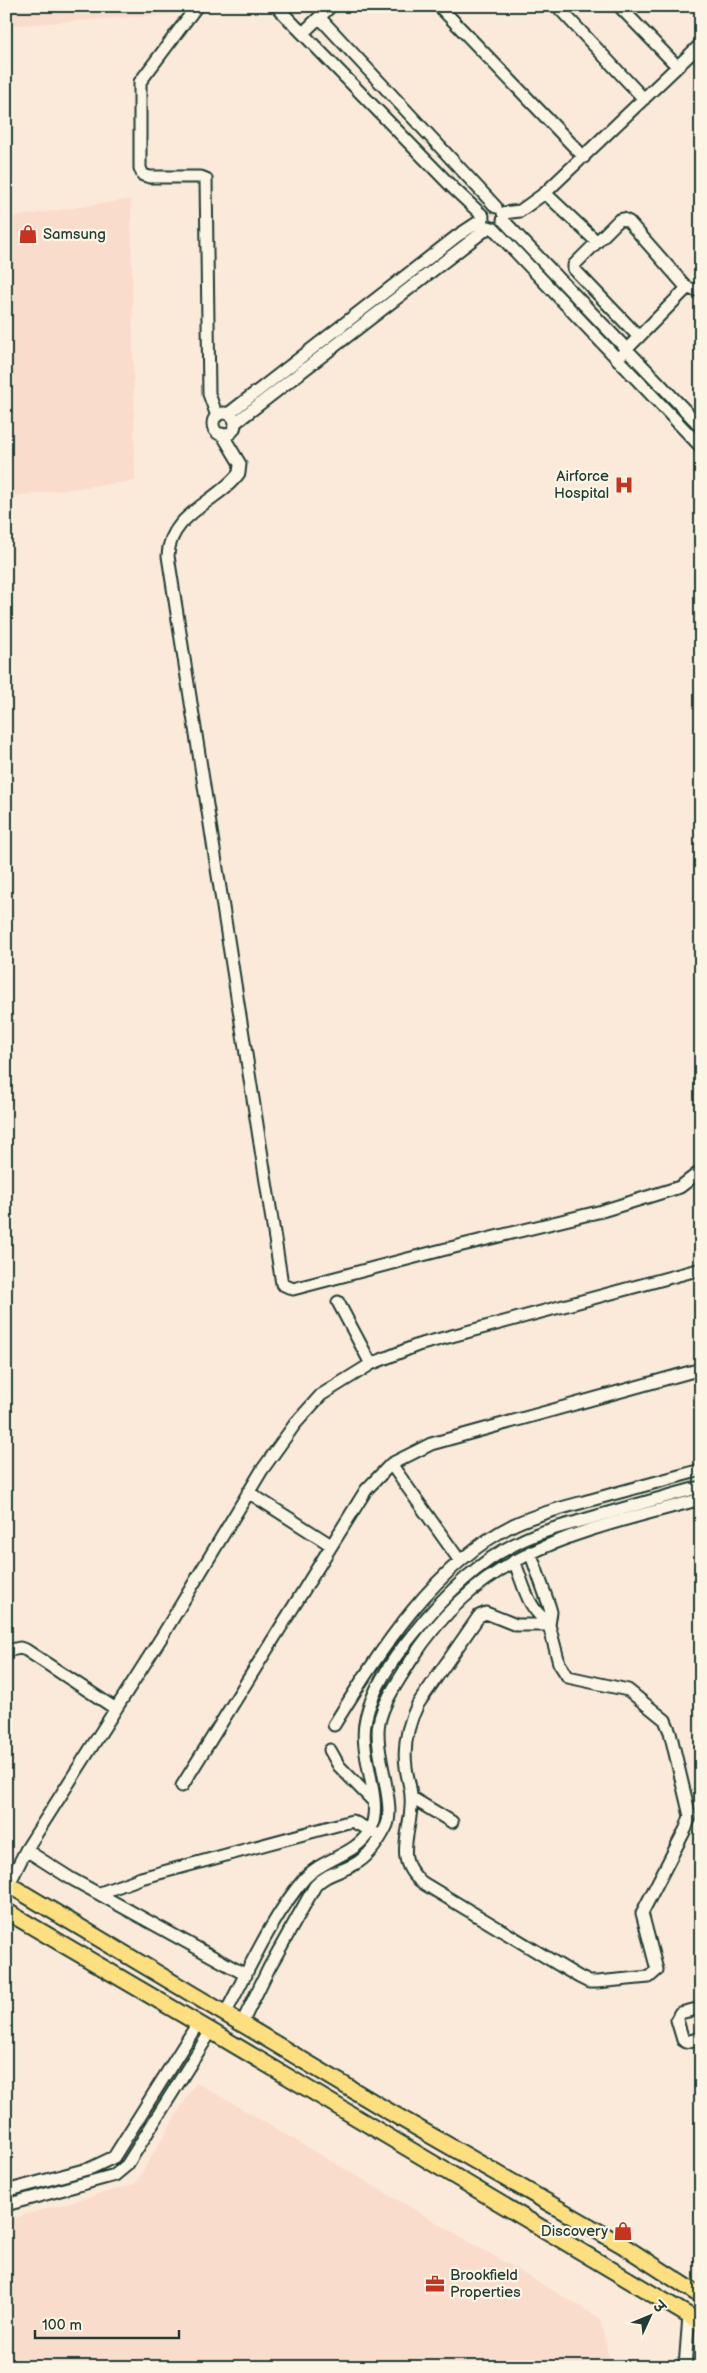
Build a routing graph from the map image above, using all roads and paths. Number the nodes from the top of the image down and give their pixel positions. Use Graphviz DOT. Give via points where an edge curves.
graph roads {
  1 [pos="197,6"];
  2 [pos="276,6"];
  3 [pos="331,6"];
  4 [pos="439,6"];
  5 [pos="557,6"];
  6 [pos="619,6"];
  7 [pos="320,18"];
  8 [pos="303,33"];
  9 [pos="701,44"];
  10 [pos="677,66"];
  11 [pos="644,99"];
  12 [pos="584,157"];
  13 [pos="545,193"];
  14 [pos="501,214"];
  15 [pos="487,223"];
  16 [pos="597,242"];
  17 [pos="687,288"];
  18 [pos="701,291"];
  19 [pos="639,337"];
  20 [pos="627,350"];
  21 [pos="617,359"];
  22 [pos="227,418"];
  23 [pos="701,427"];
  24 [pos="222,434"];
  25 [pos="701,447"];
  26 [pos="701,1171"];
  27 [pos="701,1269"];
  28 [pos="338,1302"];
  29 [pos="371,1364"];
  30 [pos="701,1369"];
  31 [pos="391,1464"];
  32 [pos="701,1470"];
  33 [pos="701,1487"];
  34 [pos="248,1492"];
  35 [pos="701,1499"];
  36 [pos="517,1542"];
  37 [pos="332,1545"];
  38 [pos="522,1556"];
  39 [pos="461,1562"];
  40 [pos="470,1574"];
  41 [pos="478,1585"];
  42 [pos="548,1623"];
  43 [pos="6,1651"];
  44 [pos="116,1709"];
  45 [pos="334,1724"];
  46 [pos="330,1750"];
  47 [pos="182,1786"];
  48 [pos="412,1798"];
  49 [pos="374,1802"];
  50 [pos="452,1822"];
  51 [pos="370,1830"];
  52 [pos="380,1837"];
  53 [pos="26,1850"];
  54 [pos="7,1884"];
  55 [pos="100,1893"];
  56 [pos="6,1911"];
  57 [pos="255,1960"];
  58 [pos="269,1968"];
  59 [pos="246,1975"];
  60 [pos="701,2008"];
  61 [pos="225,2014"];
  62 [pos="198,2023"];
  63 [pos="242,2023"];
  64 [pos="211,2030"];
  65 [pos="701,2038"];
  66 [pos="114,2157"];
  67 [pos="127,2165"];
  68 [pos="39,2182"];
  69 [pos="6,2191"];
  70 [pos="44,2195"];
  71 [pos="6,2205"];
  72 [pos="701,2296"];
  73 [pos="695,2320"];
  74 [pos="685,2367"];
  1 -- 22 [label="street" via="140,82 140,168 143,175 150,177 206,179 209,394"];
  2 -- 8 [label="street"];
  3 -- 7 [label="street"];
  4 -- 12 [label="street"];
  5 -- 11 [label="street"];
  6 -- 10 [label="street"];
  7 -- 8 [label="street"];
  7 -- 14 [label="street"];
  8 -- 15 [label="street"];
  9 -- 10 [label="street"];
  10 -- 11 [label="street"];
  11 -- 12 [label="street"];
  12 -- 13 [label="street"];
  13 -- 14 [label="street" via="520,211"];
  13 -- 16 [label="street"];
  14 -- 15 [label="street" via="499,226"];
  14 -- 15 [label="street" via="486,210"];
  14 -- 20 [label="street"];
  15 -- 21 [label="street"];
  15 -- 22 [label="street" via="449,242"];
  16 -- 17 [label="street" via="623,219 629,222"];
  16 -- 19 [label="street" via="574,265 574,270"];
  17 -- 18 [label="street"];
  17 -- 19 [label="street"];
  19 -- 20 [label="street"];
  20 -- 21 [label="street"];
  20 -- 23 [label="street"];
  21 -- 25 [label="street"];
  22 -- 24 [label="street" via="232,431"];
  22 -- 24 [label="street" via="214,421 215,428"];
  24 -- 26 [label="street" via="240,464 239,473 179,526 171,540 168,556 279,1280 293,1289 602,1212 680,1187"];
  27 -- 29 [label="street" via="418,1345"];
  28 -- 29 [label="street"];
  29 -- 34 [label="street" via="321,1395 307,1409"];
  30 -- 31 [label="street" via="431,1444"];
  31 -- 37 [label="street" via="366,1490"];
  31 -- 39 [label="street"];
  32 -- 39 [label="street" via="545,1512 514,1524"];
  33 -- 36 [label="street"];
  34 -- 37 [label="street"];
  34 -- 44 [label="street"];
  35 -- 38 [label="street" via="587,1530"];
  36 -- 38 [label="street"];
  36 -- 40 [label="street"];
  37 -- 47 [label="street"];
  38 -- 41 [label="street"];
  38 -- 42 [label="street" via="534,1609"];
  38 -- 42 [label="street" via="549,1605"];
  39 -- 40 [label="street"];
  39 -- 45 [label="street" via="393,1632"];
  40 -- 41 [label="street"];
  40 -- 49 [label="street" via="405,1644 372,1700 366,1718 364,1748"];
  41 -- 52 [label="street" via="438,1622 420,1646 379,1722 380,1755 389,1812 387,1827"];
  42 -- 48 [label="street" via="516,1626 486,1613 473,1622 410,1720 405,1752"];
  42 -- 48 [label="street" via="559,1663 568,1677 628,1690 660,1713 670,1732 690,1816 642,1913 657,1970 654,1974 589,1982 423,1882 411,1871 404,1853"];
  43 -- 44 [label="street" via="26,1650"];
  44 -- 53 [label="street"];
  46 -- 49 [label="street" via="339,1766"];
  48 -- 50 [label="street"];
  49 -- 51 [label="street"];
  51 -- 52 [label="street"];
  51 -- 55 [label="street" via="352,1821 141,1878"];
  51 -- 57 [label="street" via="357,1845 320,1865 305,1879"];
  52 -- 58 [label="street" via="366,1856 355,1864 319,1881"];
  53 -- 54 [label="street"];
  53 -- 55 [label="street"];
  54 -- 61 [label="main road"];
  55 -- 59 [label="street"];
  56 -- 62 [label="main road"];
  57 -- 58 [label="street"];
  57 -- 59 [label="street"];
  58 -- 63 [label="street"];
  59 -- 61 [label="street"];
  60 -- 65 [label="street" via="680,2013 677,2020 682,2040"];
  61 -- 63 [label="main road"];
  62 -- 64 [label="main road"];
  62 -- 66 [label="street"];
  63 -- 72 [label="main road" via="622,2245"];
  64 -- 67 [label="street"];
  64 -- 73 [label="main road"];
  66 -- 67 [label="street"];
  66 -- 68 [label="street" via="91,2168"];
  67 -- 70 [label="street" via="115,2175"];
  68 -- 69 [label="street"];
  68 -- 70 [label="street"];
  70 -- 71 [label="street"];
  73 -- 74 [label="street"];
}
